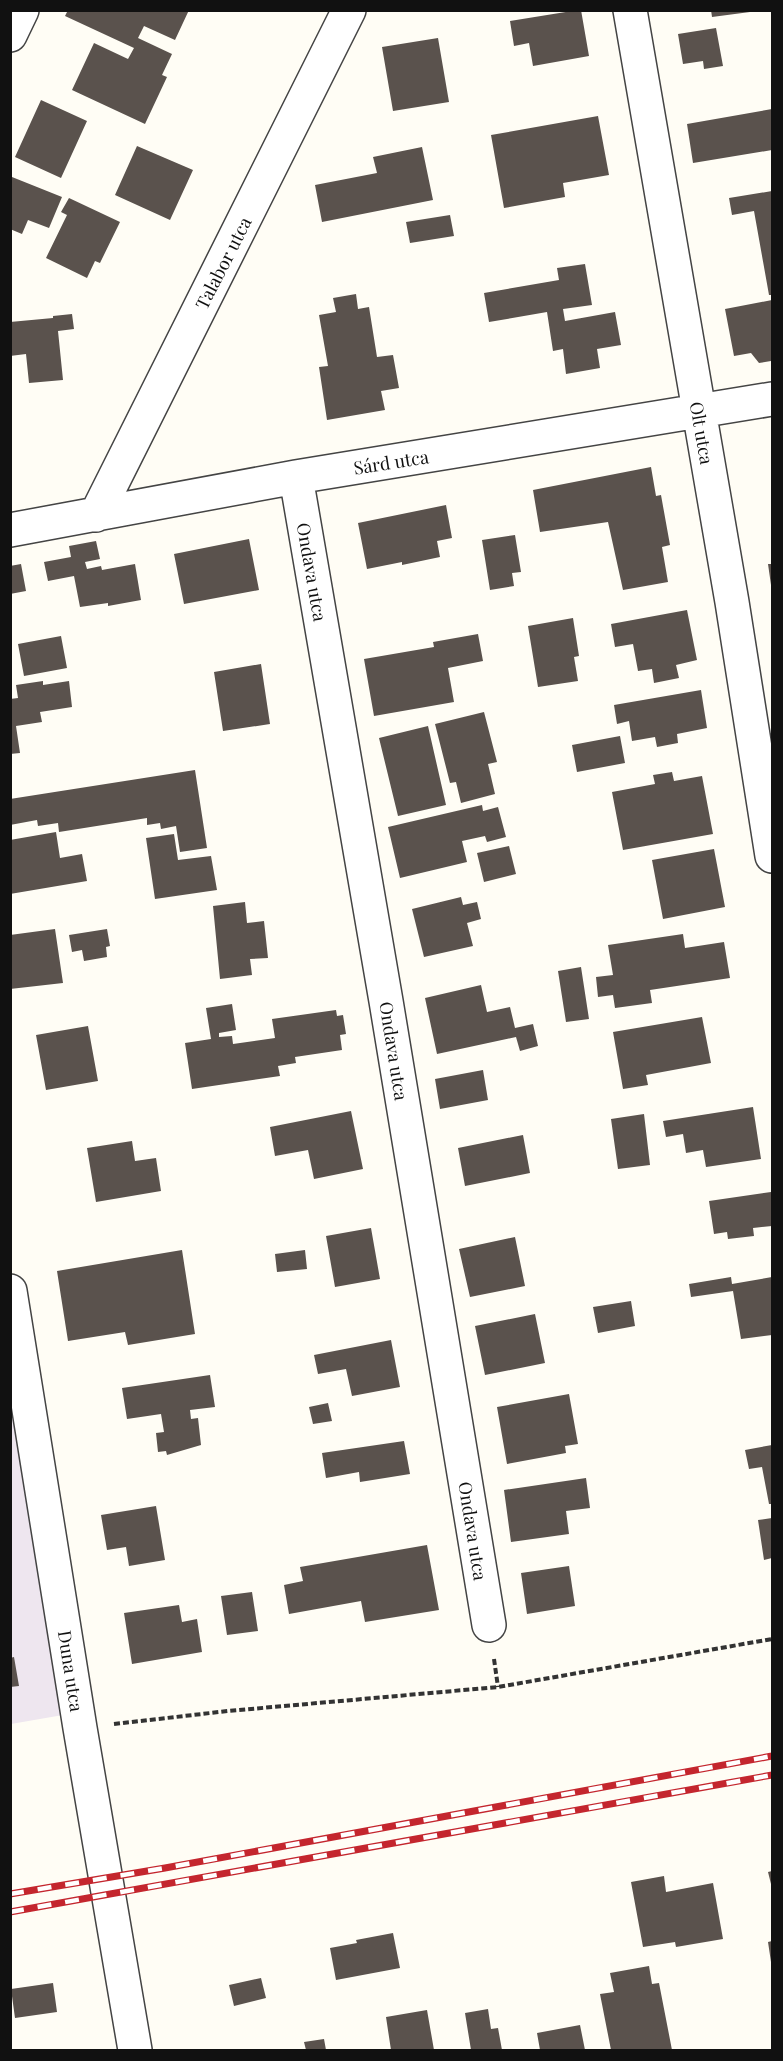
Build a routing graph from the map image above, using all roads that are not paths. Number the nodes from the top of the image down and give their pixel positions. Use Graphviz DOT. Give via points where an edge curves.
graph roads {
  1 [pos="22,10"];
  2 [pos="349,10"];
  3 [pos="630,10"];
  4 [pos="10,34"];
  5 [pos="772,399"];
  6 [pos="698,411"];
  7 [pos="296,477"];
  8 [pos="96,515"];
  9 [pos="10,530"];
  10 [pos="772,856"];
  11 [pos="10,1291"];
  12 [pos="14,1328"];
  13 [pos="489,1625"];
  14 [pos="135,2050"];
  1 -- 4 [label="street"];
  2 -- 8 [label="street, Talabor utca"];
  3 -- 6 [label="street, Olt utca"];
  5 -- 6 [label="street, Sárd utca"];
  6 -- 7 [label="street, Sárd utca"];
  6 -- 10 [label="street, Olt utca"];
  7 -- 8 [label="street, Sárd utca"];
  7 -- 13 [label="street, Ondava utca"];
  8 -- 9 [label="street, Sárd utca"];
  11 -- 12 [label="street, Duna utca"];
  12 -- 14 [label="street, Duna utca"];
}
